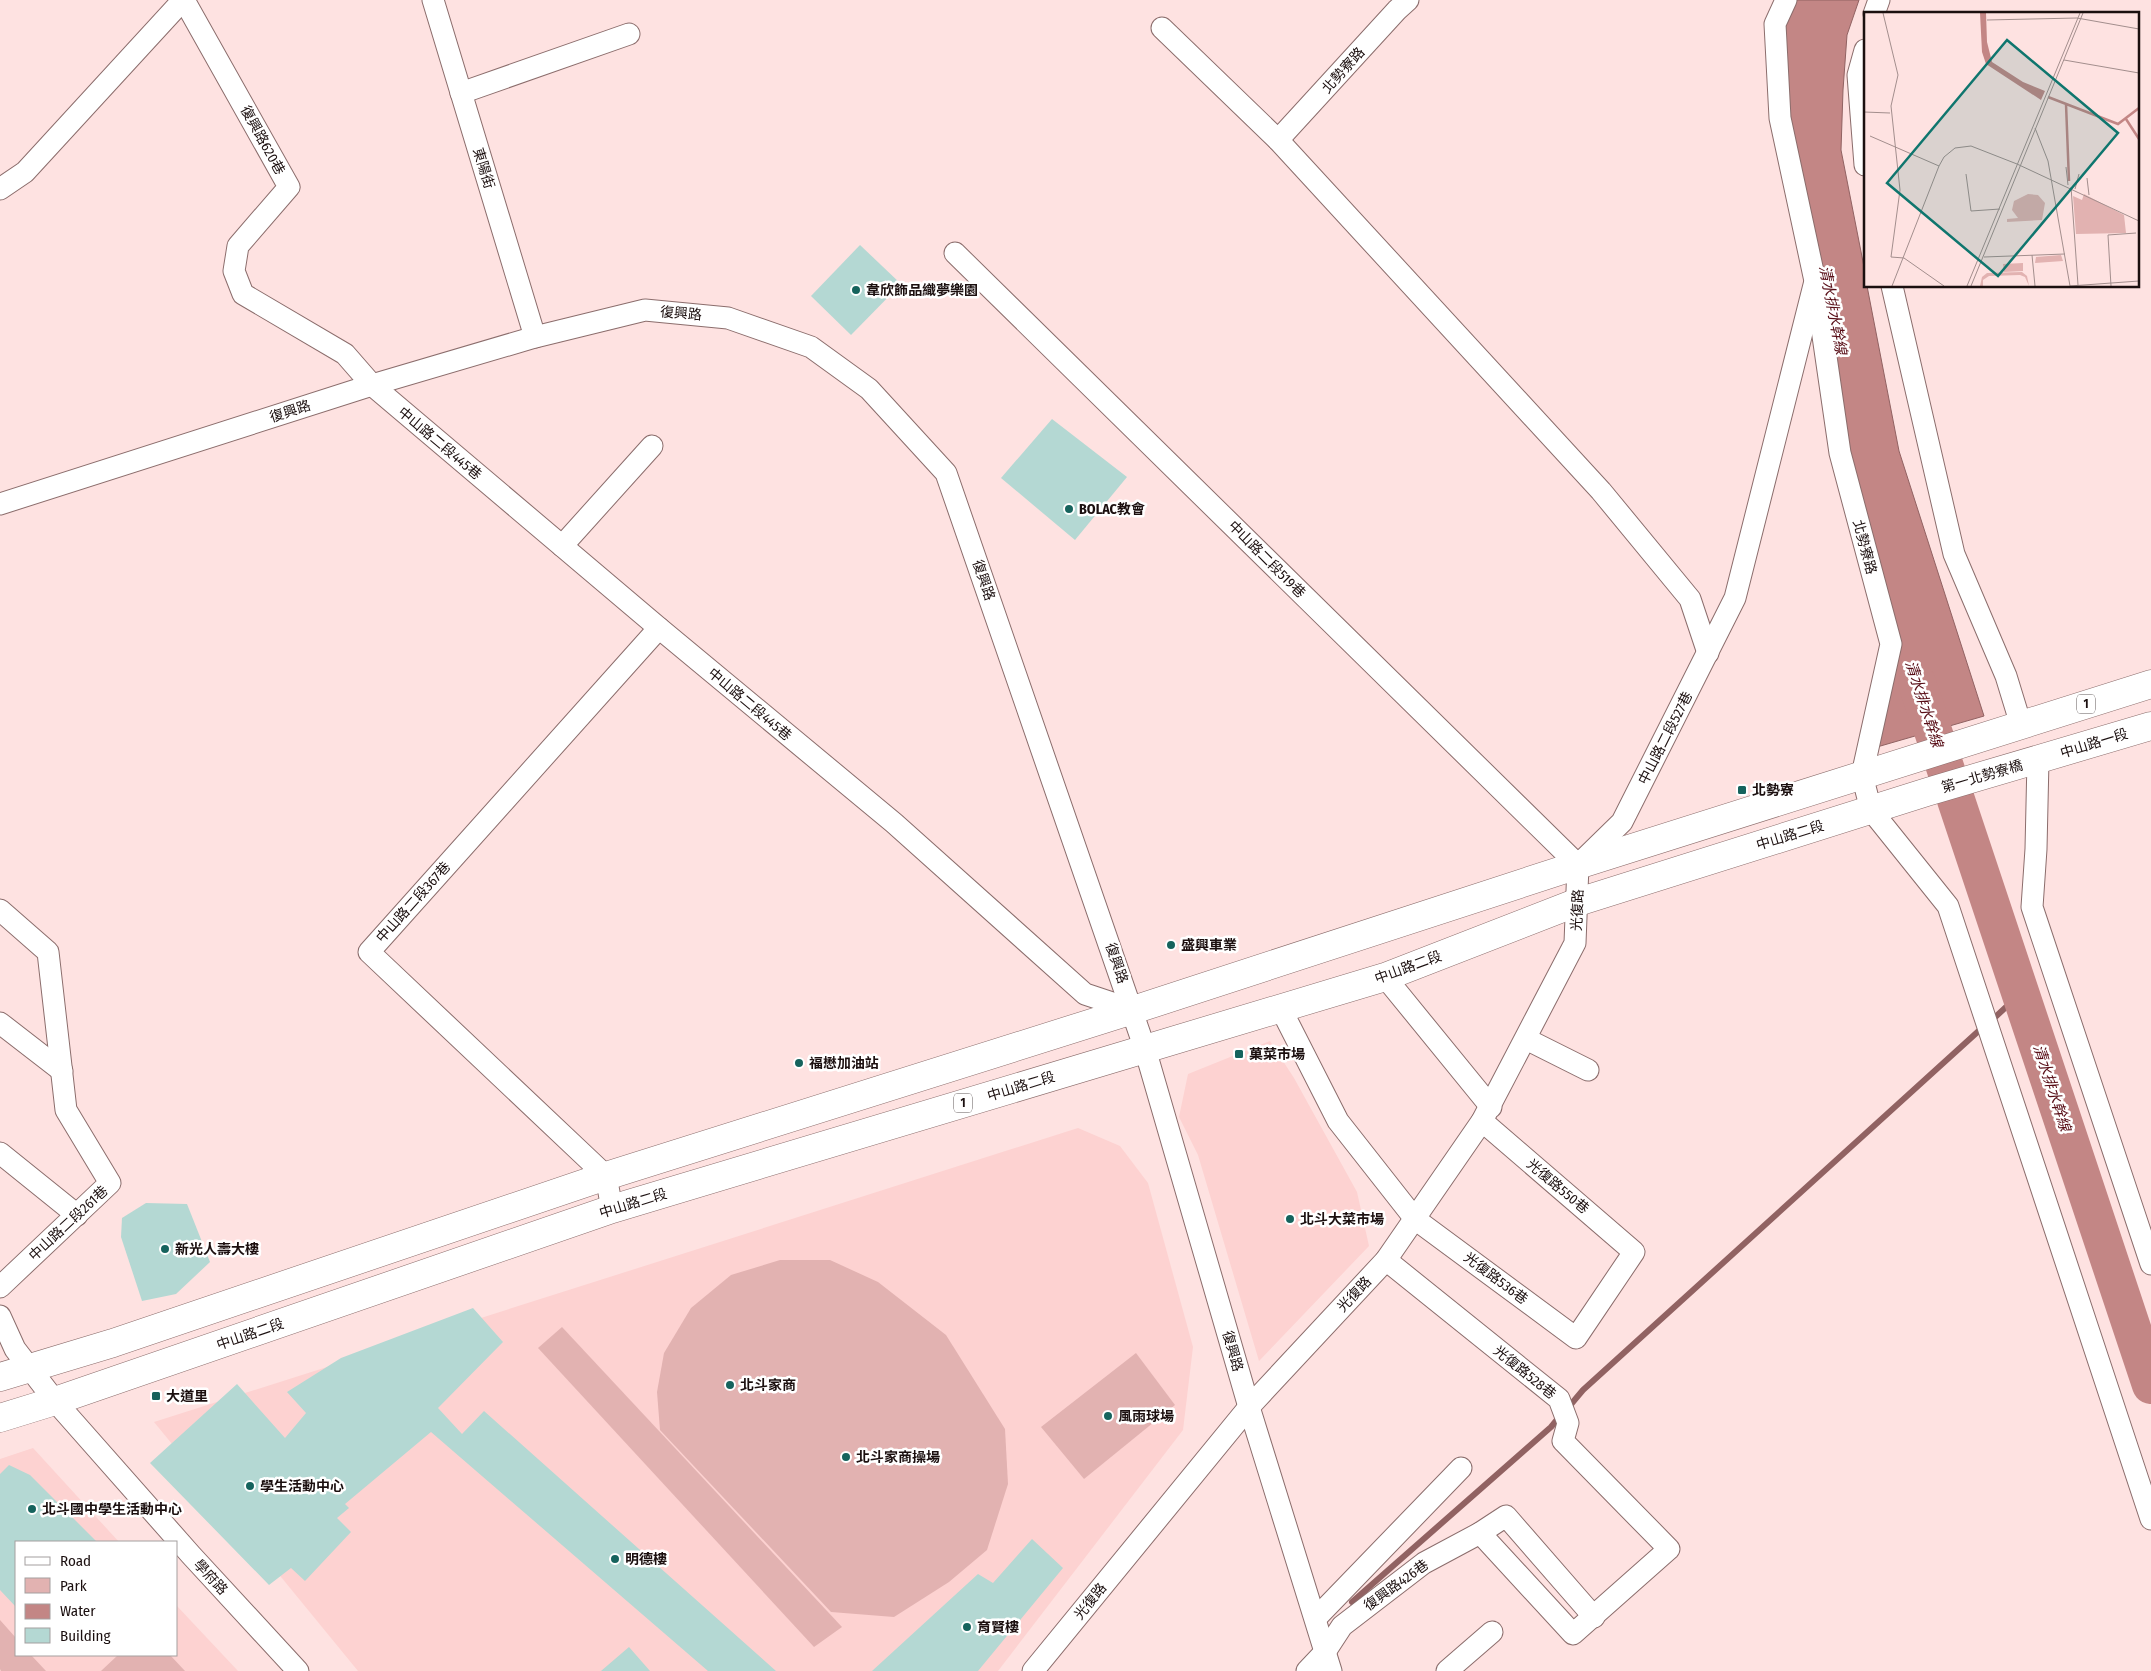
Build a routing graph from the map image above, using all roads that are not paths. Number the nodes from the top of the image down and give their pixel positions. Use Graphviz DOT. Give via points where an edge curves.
graph roads {
  1 [pos="184,0"];
  2 [pos="433,0"];
  3 [pos="1408,0"];
  4 [pos="1879,0"];
  5 [pos="1782,2"];
  6 [pos="1875,12"];
  7 [pos="1162,28"];
  8 [pos="629,34"];
  9 [pos="1864,54"];
  10 [pos="461,93"];
  11 [pos="1278,140"];
  12 [pos="1864,152"];
  13 [pos="0,190"];
  14 [pos="955,252"];
  15 [pos="1815,281"];
  16 [pos="1892,288"];
  17 [pos="535,337"];
  18 [pos="372,385"];
  19 [pos="652,446"];
  20 [pos="0,504"];
  21 [pos="562,546"];
  22 [pos="659,628"];
  23 [pos="1708,653"];
  24 [pos="2151,684"];
  25 [pos="2021,725"];
  26 [pos="2151,726"];
  27 [pos="2038,760"];
  28 [pos="1862,775"];
  29 [pos="1927,792"];
  30 [pos="1871,810"];
  31 [pos="1578,865"];
  32 [pos="1578,902"];
  33 [pos="0,910"];
  34 [pos="1385,977"];
  35 [pos="1280,1008"];
  36 [pos="1133,1010"];
  37 [pos="0,1023"];
  38 [pos="1526,1039"];
  39 [pos="1145,1049"];
  40 [pos="1588,1070"];
  41 [pos="62,1071"];
  42 [pos="1486,1114"];
  43 [pos="0,1153"];
  44 [pos="606,1176"];
  45 [pos="612,1209"];
  46 [pos="77,1215"];
  47 [pos="1415,1219"];
  48 [pos="1386,1260"];
  49 [pos="2151,1264"];
  50 [pos="0,1287"];
  51 [pos="0,1316"];
  52 [pos="1576,1338"];
  53 [pos="29,1368"];
  54 [pos="0,1377"];
  55 [pos="55,1401"];
  56 [pos="1249,1407"];
  57 [pos="0,1418"];
  58 [pos="1461,1468"];
  59 [pos="2151,1519"];
  60 [pos="1480,1533"];
  61 [pos="1594,1617"];
  62 [pos="1316,1618"];
  63 [pos="1492,1632"];
  64 [pos="1328,1661"];
  65 [pos="298,1671"];
  66 [pos="1033,1671"];
  67 [pos="1307,1671"];
  68 [pos="1446,1671"];
  1 -- 13 [label="street" via="25,172"];
  1 -- 18 [label="street, 復興路620巷" via="289,188 238,246 234,271 243,294 345,354"];
  2 -- 10 [label="street, 東陽街"];
  3 -- 11 [label="street, 北勢寮路"];
  4 -- 6 [label="street"];
  5 -- 15 [label="street, 北勢寮路" via="1775,24 1780,118"];
  7 -- 11 [label="street"];
  8 -- 10 [label="street"];
  9 -- 12 [label="street" via="1858,75"];
  10 -- 17 [label="street, 東陽街"];
  11 -- 23 [label="street" via="1601,491 1690,599"];
  14 -- 31 [label="street, 中山路二段519巷"];
  15 -- 23 [label="street, 中山路二段527巷" via="1735,598"];
  15 -- 28 [label="street, 北勢寮路" via="1840,453 1891,644"];
  16 -- 25 [label="street" via="1954,554 2006,676"];
  17 -- 18 [label="street, 復興路"];
  17 -- 36 [label="street, 復興路" via="645,310 728,318 812,347 869,389 946,473"];
  18 -- 20 [label="street, 復興路"];
  18 -- 21 [label="street, 中山路二段445巷"];
  19 -- 21 [label="street"];
  21 -- 22 [label="street, 中山路二段445巷"];
  22 -- 36 [label="street, 中山路二段445巷" via="894,823 1085,994"];
  22 -- 44 [label="street, 中山路二段367巷" via="368,952"];
  23 -- 31 [label="street, 中山路二段527巷" via="1622,822"];
  24 -- 25 [label="main road, 1"];
  25 -- 28 [label="main road, 1"];
  26 -- 27 [label="main road, 中山路一段 / 1"];
  27 -- 29 [label="main road, 第一北勢寮橋 / 1"];
  27 -- 49 [label="street" via="2032,907"];
  28 -- 30 [label="street, 北勢寮路"];
  28 -- 31 [label="main road, 1"];
  29 -- 30 [label="main road, 中山路二段 / 1"];
  30 -- 32 [label="main road, 中山路二段 / 1"];
  30 -- 59 [label="street" via="1948,906"];
  31 -- 32 [label="street, 光復路"];
  31 -- 36 [label="main road, 1"];
  32 -- 34 [label="main road, 中山路二段 / 1"];
  32 -- 38 [label="street, 光復路" via="1575,943"];
  33 -- 41 [label="street, 中山路二段261巷" via="48,952"];
  34 -- 35 [label="main road, 中山路二段 / 1"];
  34 -- 42 [label="street, 光復路550巷"];
  35 -- 39 [label="main road, 中山路二段 / 1"];
  35 -- 47 [label="street, 光復路536巷" via="1338,1121"];
  36 -- 39 [label="street, 復興路"];
  36 -- 44 [label="main road, 1"];
  37 -- 41 [label="street"];
  38 -- 40 [label="street"];
  38 -- 42 [label="street, 光復路"];
  39 -- 45 [label="main road, 中山路二段 / 1"];
  39 -- 56 [label="street, 復興路"];
  41 -- 46 [label="street, 中山路二段261巷" via="66,1110 110,1183"];
  42 -- 47 [label="street, 光復路"];
  42 -- 52 [label="street, 光復路550巷" via="1634,1252"];
  43 -- 46 [label="street"];
  44 -- 45 [label="street"];
  44 -- 53 [label="main road, 1" via="122,1340"];
  45 -- 55 [label="main road, 中山路二段 / 1"];
  46 -- 50 [label="street, 中山路二段261巷"];
  47 -- 48 [label="street, 光復路"];
  47 -- 52 [label="street, 光復路536巷"];
  48 -- 56 [label="street, 光復路"];
  48 -- 61 [label="street, 光復路528巷" via="1559,1399 1568,1424 1563,1441 1669,1549"];
  51 -- 53 [label="street" via="15,1349"];
  53 -- 54 [label="main road, 1"];
  53 -- 55 [label="street, 學府路"];
  55 -- 57 [label="main road, 中山路二段 / 1"];
  55 -- 65 [label="street, 學府路"];
  56 -- 62 [label="street, 復興路"];
  56 -- 66 [label="street, 光復路"];
  58 -- 62 [label="street"];
  60 -- 61 [label="street" via="1573,1634"];
  60 -- 61 [label="street, 復興路426巷" via="1506,1516"];
  60 -- 64 [label="street, 復興路426巷" via="1424,1563 1342,1626"];
  62 -- 64 [label="street, 復興路"];
  63 -- 68 [label="street"];
  64 -- 67 [label="street, 復興路426巷"];
}
